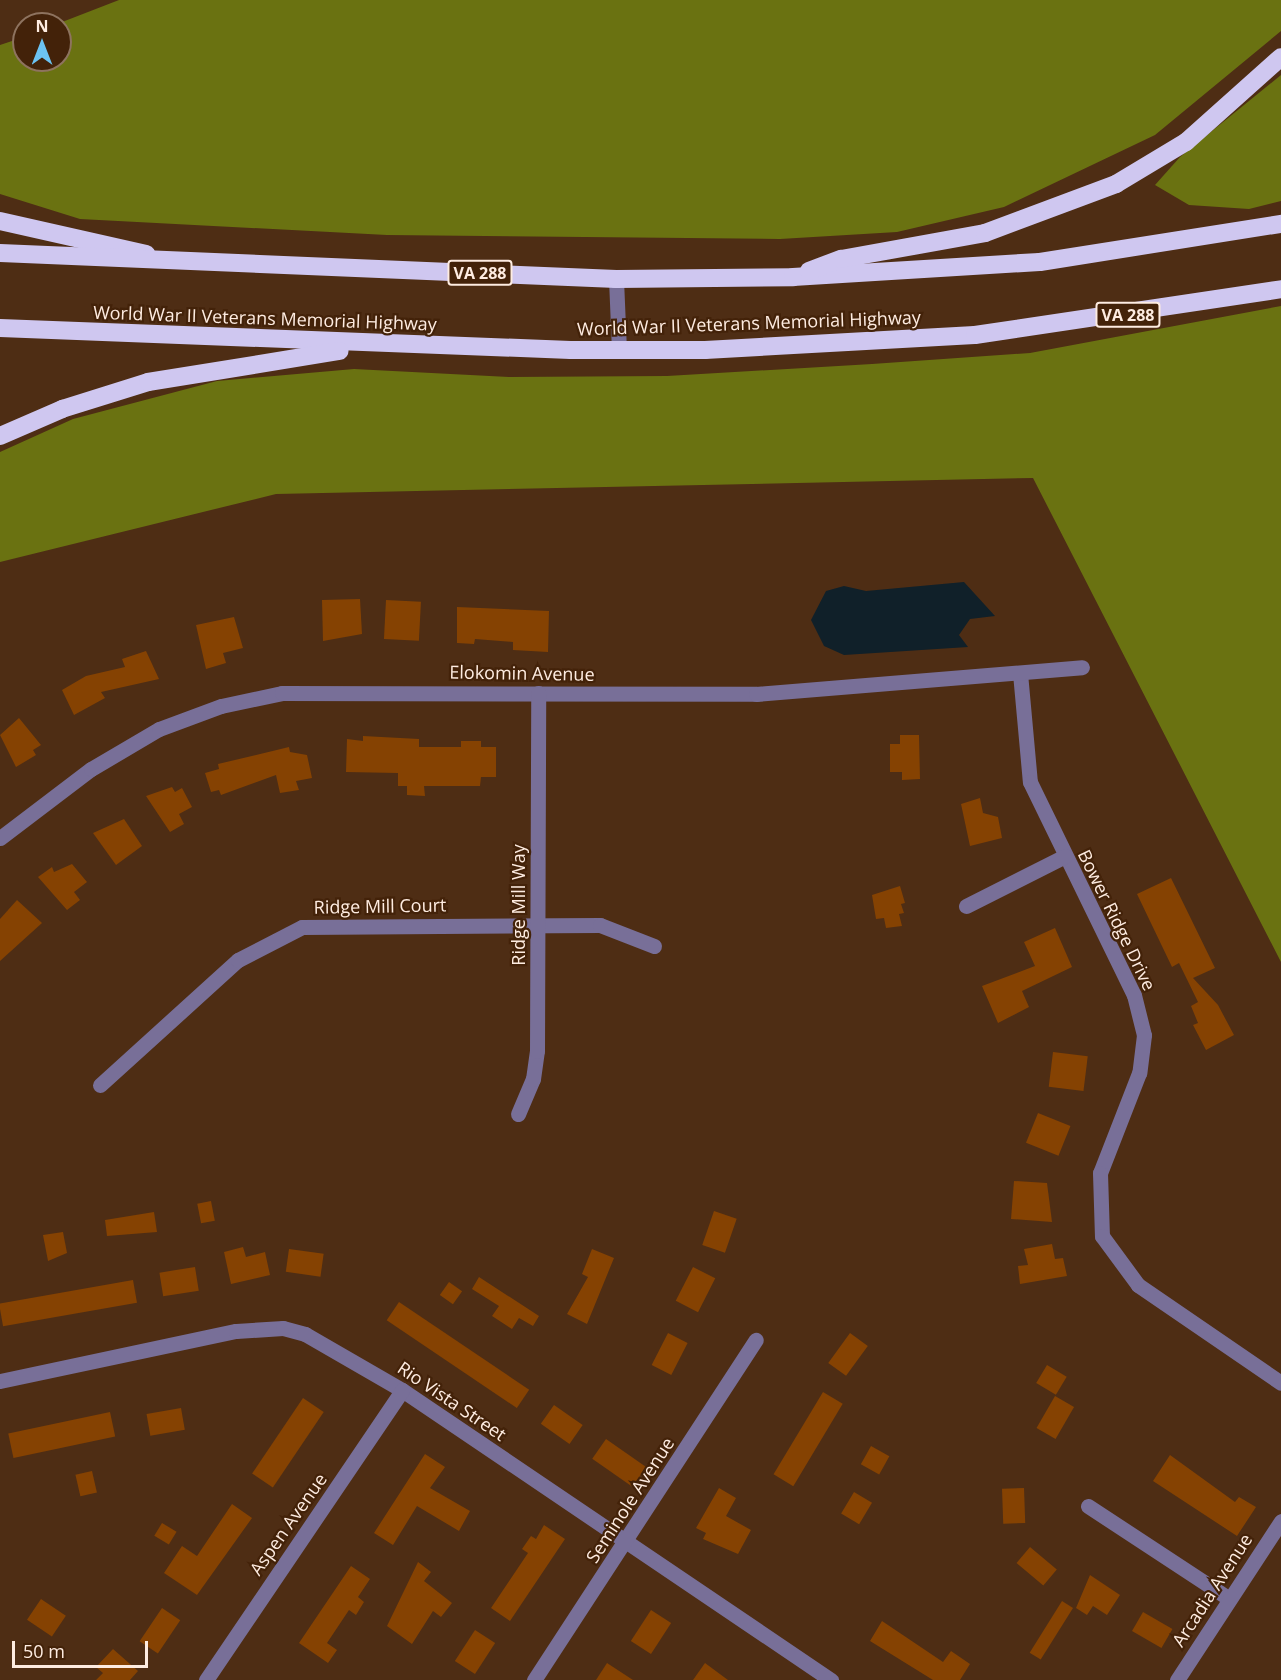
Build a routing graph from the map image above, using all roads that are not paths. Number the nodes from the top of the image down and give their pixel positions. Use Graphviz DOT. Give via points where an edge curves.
graph roads {
  1 [pos="1281,57"];
  2 [pos="0,221"];
  3 [pos="1281,224"];
  4 [pos="0,253"];
  5 [pos="168,261"];
  6 [pos="793,277"];
  7 [pos="616,279"];
  8 [pos="1281,289"];
  9 [pos="0,327"];
  10 [pos="394,344"];
  11 [pos="619,351"];
  12 [pos="0,436"];
  13 [pos="1082,668"];
  14 [pos="1020,673"];
  15 [pos="538,693"];
  16 [pos="0,838"];
  17 [pos="1065,856"];
  18 [pos="966,906"];
  19 [pos="537,923"];
  20 [pos="654,946"];
  21 [pos="100,1085"];
  22 [pos="518,1114"];
  23 [pos="756,1340"];
  24 [pos="0,1381"];
  25 [pos="1281,1383"];
  26 [pos="402,1390"];
  27 [pos="1088,1506"];
  28 [pos="1281,1521"];
  29 [pos="627,1542"];
  30 [pos="1228,1598"];
  31 [pos="206,1680"];
  32 [pos="534,1680"];
  33 [pos="831,1680"];
  34 [pos="1177,1680"];
  1 -- 6 [label="highway" via="1186,142 1116,184 985,232 841,259"];
  2 -- 5 [label="highway" via="112,243"];
  3 -- 6 [label="highway" via="1040,262"];
  4 -- 5 [label="highway, VA 288"];
  5 -- 7 [label="highway, VA 288"];
  6 -- 7 [label="highway, VA 288"];
  7 -- 11 [label="street"];
  8 -- 11 [label="highway, World War II Veterans Memorial Highway / VA 288" via="975,335"];
  9 -- 10 [label="highway, World War II Veterans Memorial Highway / VA 288"];
  10 -- 11 [label="highway, World War II Veterans Memorial Highway / VA 288"];
  10 -- 12 [label="highway" via="148,382 62,409"];
  13 -- 14 [label="street, Elokomin Avenue"];
  14 -- 15 [label="street, Elokomin Avenue" via="756,694"];
  14 -- 17 [label="street, Bower Ridge Drive" via="1030,782"];
  15 -- 16 [label="street, Elokomin Avenue" via="308,690 221,706 117,751"];
  15 -- 19 [label="street, Ridge Mill Way"];
  17 -- 18 [label="street"];
  17 -- 25 [label="street, Bower Ridge Drive" via="1134,995 1144,1035 1139,1073 1100,1173 1102,1236 1138,1285"];
  19 -- 20 [label="street, Ridge Mill Court" via="612,927"];
  19 -- 21 [label="street, Ridge Mill Court" via="323,924 283,933 238,960"];
  19 -- 22 [label="street, Ridge Mill Way" via="537,1051 533,1079"];
  23 -- 29 [label="street, Seminole Avenue"];
  24 -- 26 [label="street, Rio Vista Street" via="236,1331 283,1328 327,1344"];
  26 -- 29 [label="street, Rio Vista Street"];
  26 -- 31 [label="street, Aspen Avenue"];
  27 -- 30 [label="street"];
  28 -- 30 [label="street, Arcadia Avenue"];
  29 -- 32 [label="street, Seminole Avenue"];
  29 -- 33 [label="street, Rio Vista Street"];
  30 -- 34 [label="street, Arcadia Avenue"];
}
